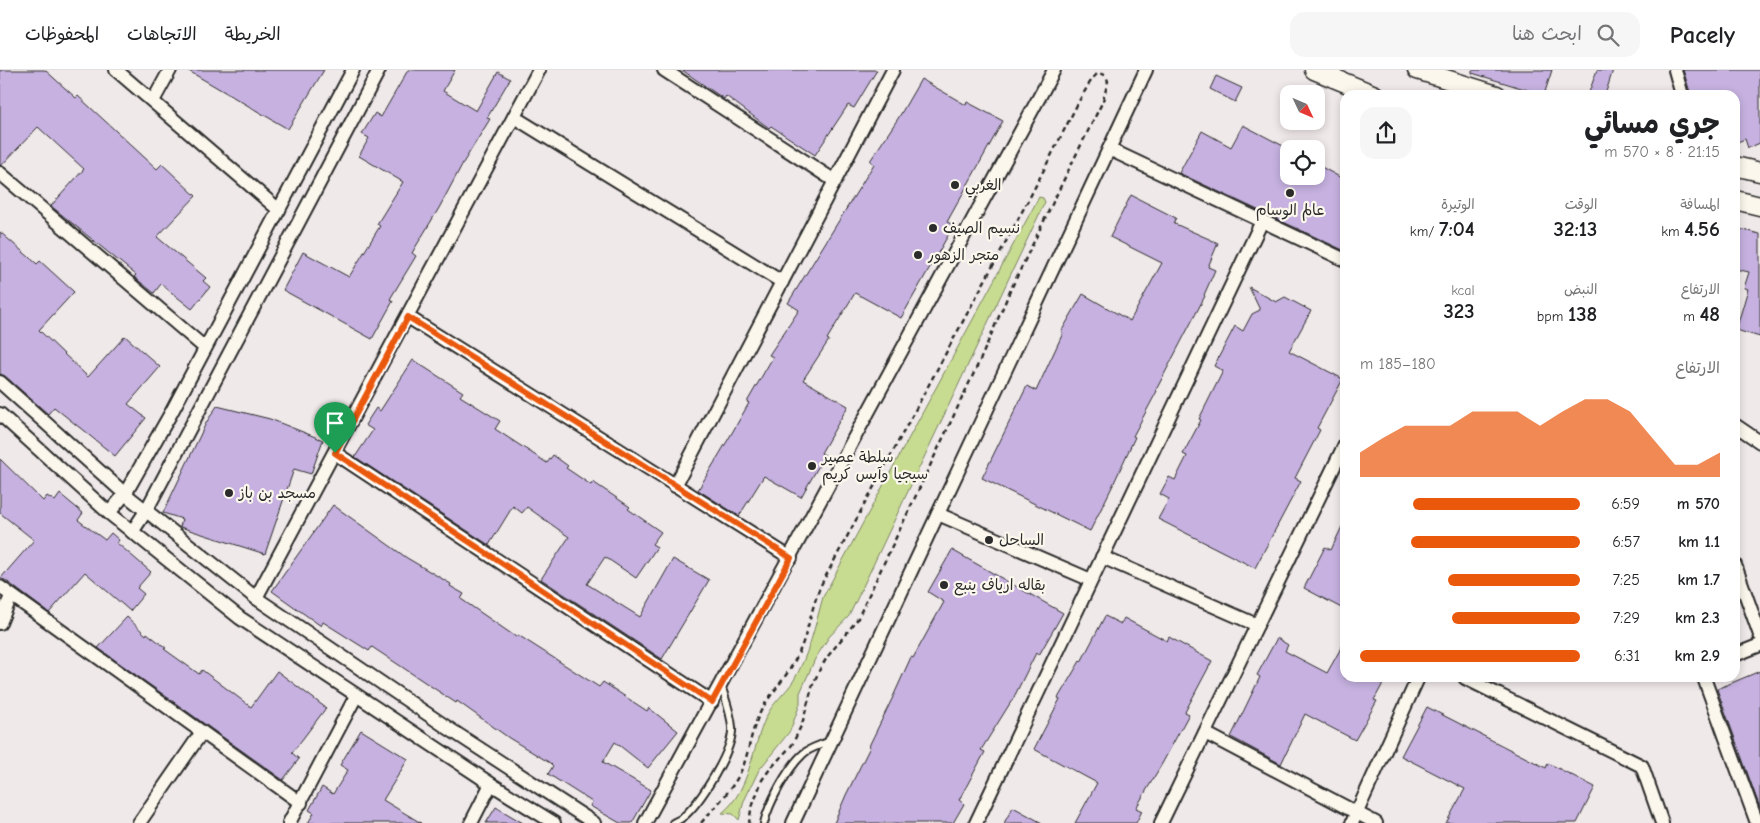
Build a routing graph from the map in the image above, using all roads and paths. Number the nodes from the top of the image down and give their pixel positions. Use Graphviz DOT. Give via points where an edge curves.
graph roads {
  1 [pos="116,70"];
  2 [pos="170,70"];
  3 [pos="353,70"];
  4 [pos="379,70"];
  5 [pos="539,70"];
  6 [pos="664,70"];
  7 [pos="893,70"];
  8 [pos="1054,70"];
  9 [pos="1314,70"];
  10 [pos="1417,70"];
  11 [pos="1675,70"];
  12 [pos="1143,72"];
  13 [pos="1363,90"];
  14 [pos="1481,90"];
  15 [pos="1681,90"];
  16 [pos="153,101"];
  17 [pos="514,117"];
  18 [pos="1109,149"];
  19 [pos="1740,167"];
  20 [pos="0,172"];
  21 [pos="1760,172"];
  22 [pos="835,181"];
  23 [pos="1740,201"];
  24 [pos="1760,206"];
  25 [pos="279,210"];
  26 [pos="1262,221"];
  27 [pos="1340,258"];
  28 [pos="782,282"];
  29 [pos="408,317"];
  30 [pos="205,348"];
  31 [pos="0,382"];
  32 [pos="0,414"];
  33 [pos="1740,428"];
  34 [pos="1760,441"];
  35 [pos="335,453"];
  36 [pos="1340,454"];
  37 [pos="675,486"];
  38 [pos="125,494"];
  39 [pos="146,511"];
  40 [pos="109,513"];
  41 [pos="938,514"];
  42 [pos="132,532"];
  43 [pos="1102,557"];
  44 [pos="791,558"];
  45 [pos="1740,579"];
  46 [pos="1091,580"];
  47 [pos="0,588"];
  48 [pos="11,596"];
  49 [pos="256,598"];
  50 [pos="0,623"];
  51 [pos="1257,624"];
  52 [pos="1760,635"];
  53 [pos="1760,645"];
  54 [pos="1740,653"];
  55 [pos="1416,682"];
  56 [pos="1473,682"];
  57 [pos="1705,682"];
  58 [pos="721,685"];
  59 [pos="356,696"];
  60 [pos="712,702"];
  61 [pos="202,732"];
  62 [pos="1204,733"];
  63 [pos="832,741"];
  64 [pos="491,784"];
  65 [pos="301,802"];
  66 [pos="1355,818"];
  67 [pos="140,823"];
  68 [pos="289,823"];
  69 [pos="470,823"];
  70 [pos="554,823"];
  71 [pos="594,823"];
  72 [pos="646,823"];
  73 [pos="673,823"];
  74 [pos="702,823"];
  75 [pos="749,823"];
  76 [pos="764,823"];
  77 [pos="793,823"];
  78 [pos="976,823"];
  79 [pos="1161,823"];
  80 [pos="1376,823"];
  81 [pos="1662,823"];
  82 [pos="1757,823"];
  1 -- 16 [label="street"];
  2 -- 16 [label="street"];
  3 -- 25 [label="street"];
  4 -- 39 [label="street"];
  5 -- 17 [label="street"];
  6 -- 22 [label="street"];
  7 -- 22 [label="street"];
  8 -- 44 [label="street"];
  9 -- 13 [label="main road"];
  10 -- 14 [label="main road"];
  11 -- 15 [label="street"];
  12 -- 18 [label="street"];
  16 -- 25 [label="street"];
  17 -- 28 [label="street"];
  17 -- 29 [label="street"];
  18 -- 26 [label="street"];
  18 -- 41 [label="street"];
  19 -- 21 [label="main road"];
  20 -- 30 [label="street"];
  22 -- 28 [label="street"];
  23 -- 24 [label="main road"];
  25 -- 30 [label="street"];
  26 -- 27 [label="street"];
  26 -- 43 [label="street"];
  28 -- 37 [label="street"];
  29 -- 35 [label="street"];
  29 -- 37 [label="street"];
  30 -- 38 [label="street"];
  31 -- 38 [label="street"];
  32 -- 40 [label="street"];
  33 -- 34 [label="street"];
  35 -- 49 [label="street"];
  35 -- 60 [label="street"];
  36 -- 51 [label="street"];
  37 -- 44 [label="street"];
  38 -- 39 [label="street"];
  38 -- 40 [label="street"];
  39 -- 42 [label="street"];
  39 -- 49 [label="street"];
  40 -- 42 [label="street"];
  41 -- 46 [label="street"];
  41 -- 63 [label="street"];
  42 -- 59 [label="street" via="240,618"];
  43 -- 46 [label="street"];
  43 -- 51 [label="street"];
  44 -- 58 [label="street"];
  45 -- 52 [label="street"];
  46 -- 78 [label="street"];
  47 -- 48 [label="street"];
  48 -- 50 [label="street"];
  48 -- 61 [label="street"];
  49 -- 71 [label="street"];
  51 -- 62 [label="street"];
  53 -- 54 [label="street"];
  55 -- 66 [label="street"];
  56 -- 81 [label="street" via="1642,766"];
  57 -- 82 [label="street"];
  58 -- 60 [label="street"];
  58 -- 73 [label="lane" via="732,728 726,750 716,774 701,796 682,818"];
  59 -- 64 [label="street"];
  59 -- 65 [label="street"];
  60 -- 72 [label="street"];
  61 -- 65 [label="street"];
  61 -- 67 [label="street"];
  62 -- 66 [label="street"];
  62 -- 79 [label="street"];
  63 -- 76 [label="lane" via="803,754 768,807"];
  63 -- 77 [label="street"];
  64 -- 69 [label="street"];
  64 -- 70 [label="street"];
  65 -- 68 [label="street"];
  66 -- 80 [label="street"];
  74 -- 75 [label="path" via="735,783 762,709 795,661 804,641 820,585 1079,101 1098,73 1105,75 1108,81 1103,101 1010,291 857,620 820,669 802,724 792,745 762,780"];
}
